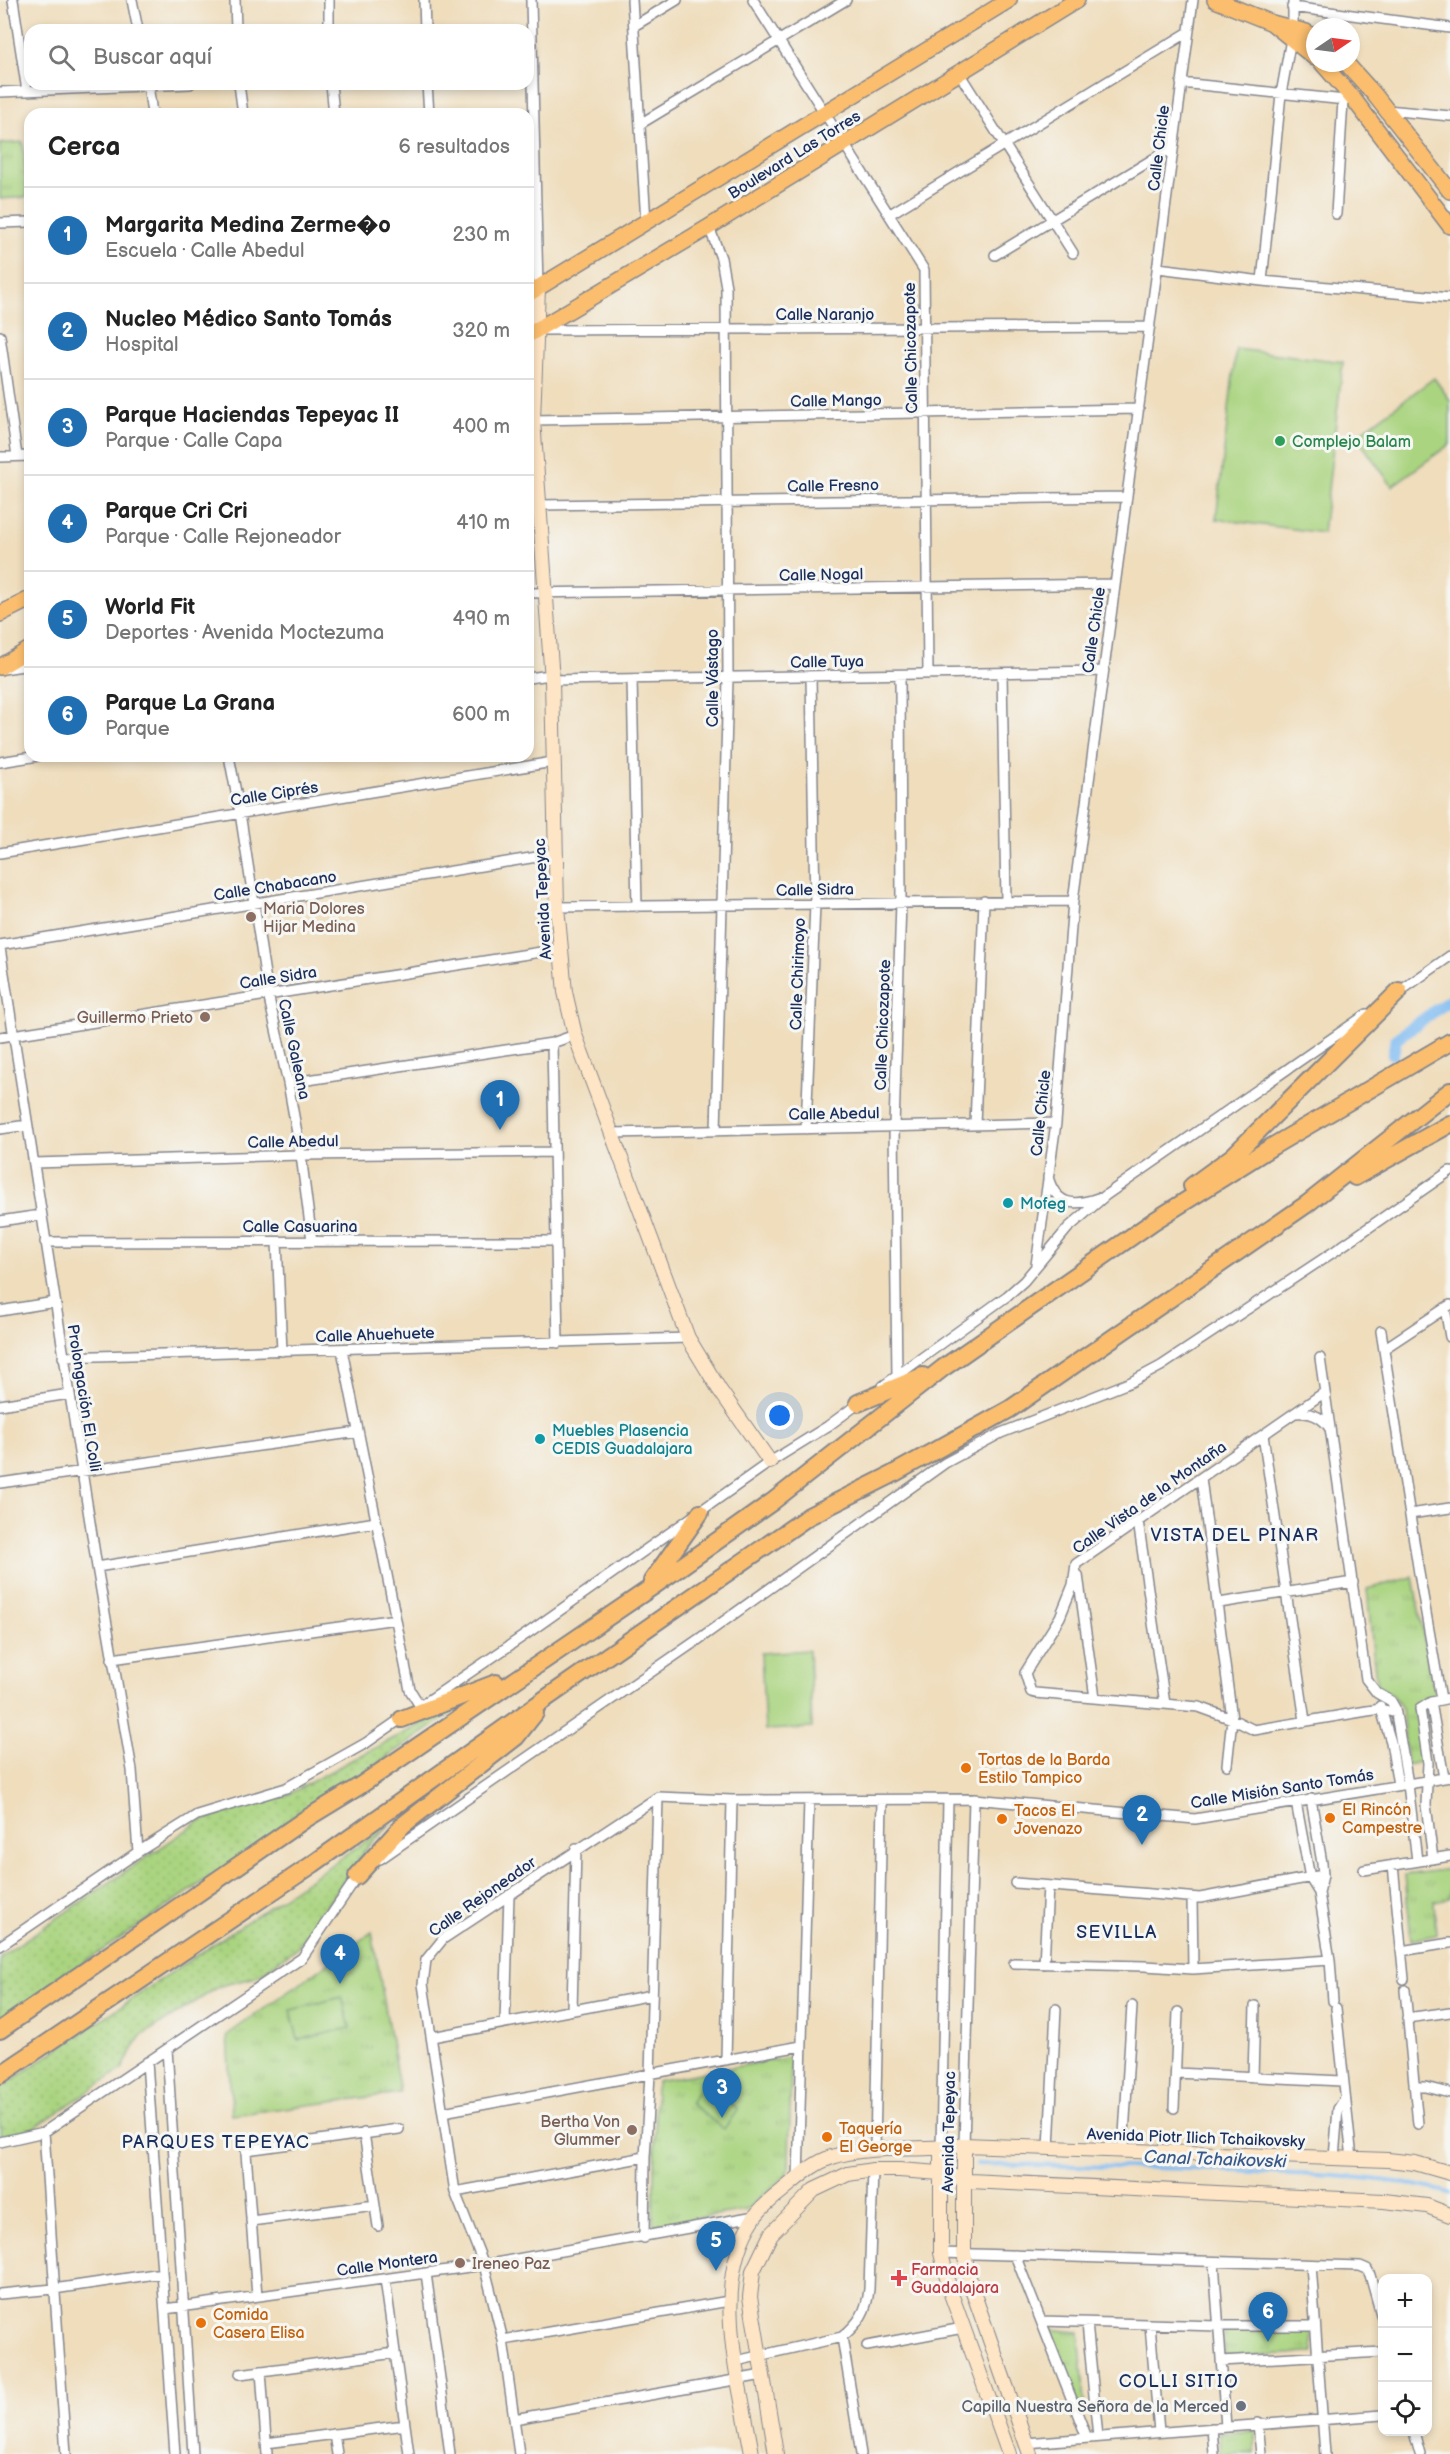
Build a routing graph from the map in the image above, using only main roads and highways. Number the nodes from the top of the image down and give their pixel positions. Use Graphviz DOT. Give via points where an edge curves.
graph roads {
  1 [pos="1009,0"];
  2 [pos="1077,0"];
  3 [pos="1215,0"];
  4 [pos="1291,34"];
  5 [pos="1306,36"];
  6 [pos="1306,49"];
  7 [pos="1329,72"];
  8 [pos="1354,72"];
  9 [pos="1450,191"];
  10 [pos="1450,226"];
  11 [pos="534,290"];
  12 [pos="534,331"];
  13 [pos="24,602"];
  14 [pos="0,614"];
  15 [pos="24,653"];
  16 [pos="0,668"];
  17 [pos="1400,991"];
  18 [pos="1450,1042"];
  19 [pos="1450,1091"];
  20 [pos="1450,1124"];
  21 [pos="1307,1204"];
  22 [pos="1154,1221"];
  23 [pos="943,1368"];
  24 [pos="858,1403"];
  25 [pos="700,1513"];
  26 [pos="645,1591"];
  27 [pos="522,1673"];
  28 [pos="548,1697"];
  29 [pos="402,1719"];
  30 [pos="357,1876"];
  31 [pos="30,2010"];
  32 [pos="0,2024"];
  33 [pos="0,2030"];
  34 [pos="0,2075"];
  1 -- 11 [label="main road, Boulevard Las Torres"];
  2 -- 12 [label="main road, Boulevard Las Torres" via="710,228"];
  3 -- 4 [label="main road"];
  4 -- 5 [label="main road"];
  4 -- 6 [label="main road"];
  7 -- 10 [label="main road"];
  8 -- 9 [label="main road"];
  13 -- 14 [label="main road"];
  15 -- 16 [label="main road"];
  17 -- 22 [label="highway" via="1233,1156 1188,1188"];
  18 -- 22 [label="highway"];
  19 -- 21 [label="highway"];
  20 -- 21 [label="highway"];
  21 -- 28 [label="highway" via="1010,1409 809,1516"];
  22 -- 23 [label="highway"];
  23 -- 24 [label="highway"];
  23 -- 26 [label="highway" via="772,1502"];
  25 -- 26 [label="highway"];
  26 -- 27 [label="highway"];
  27 -- 29 [label="highway"];
  27 -- 31 [label="highway"];
  28 -- 30 [label="highway" via="516,1737 403,1825"];
  28 -- 34 [label="highway" via="313,1864"];
  31 -- 32 [label="highway"];
  31 -- 33 [label="highway"];
}
